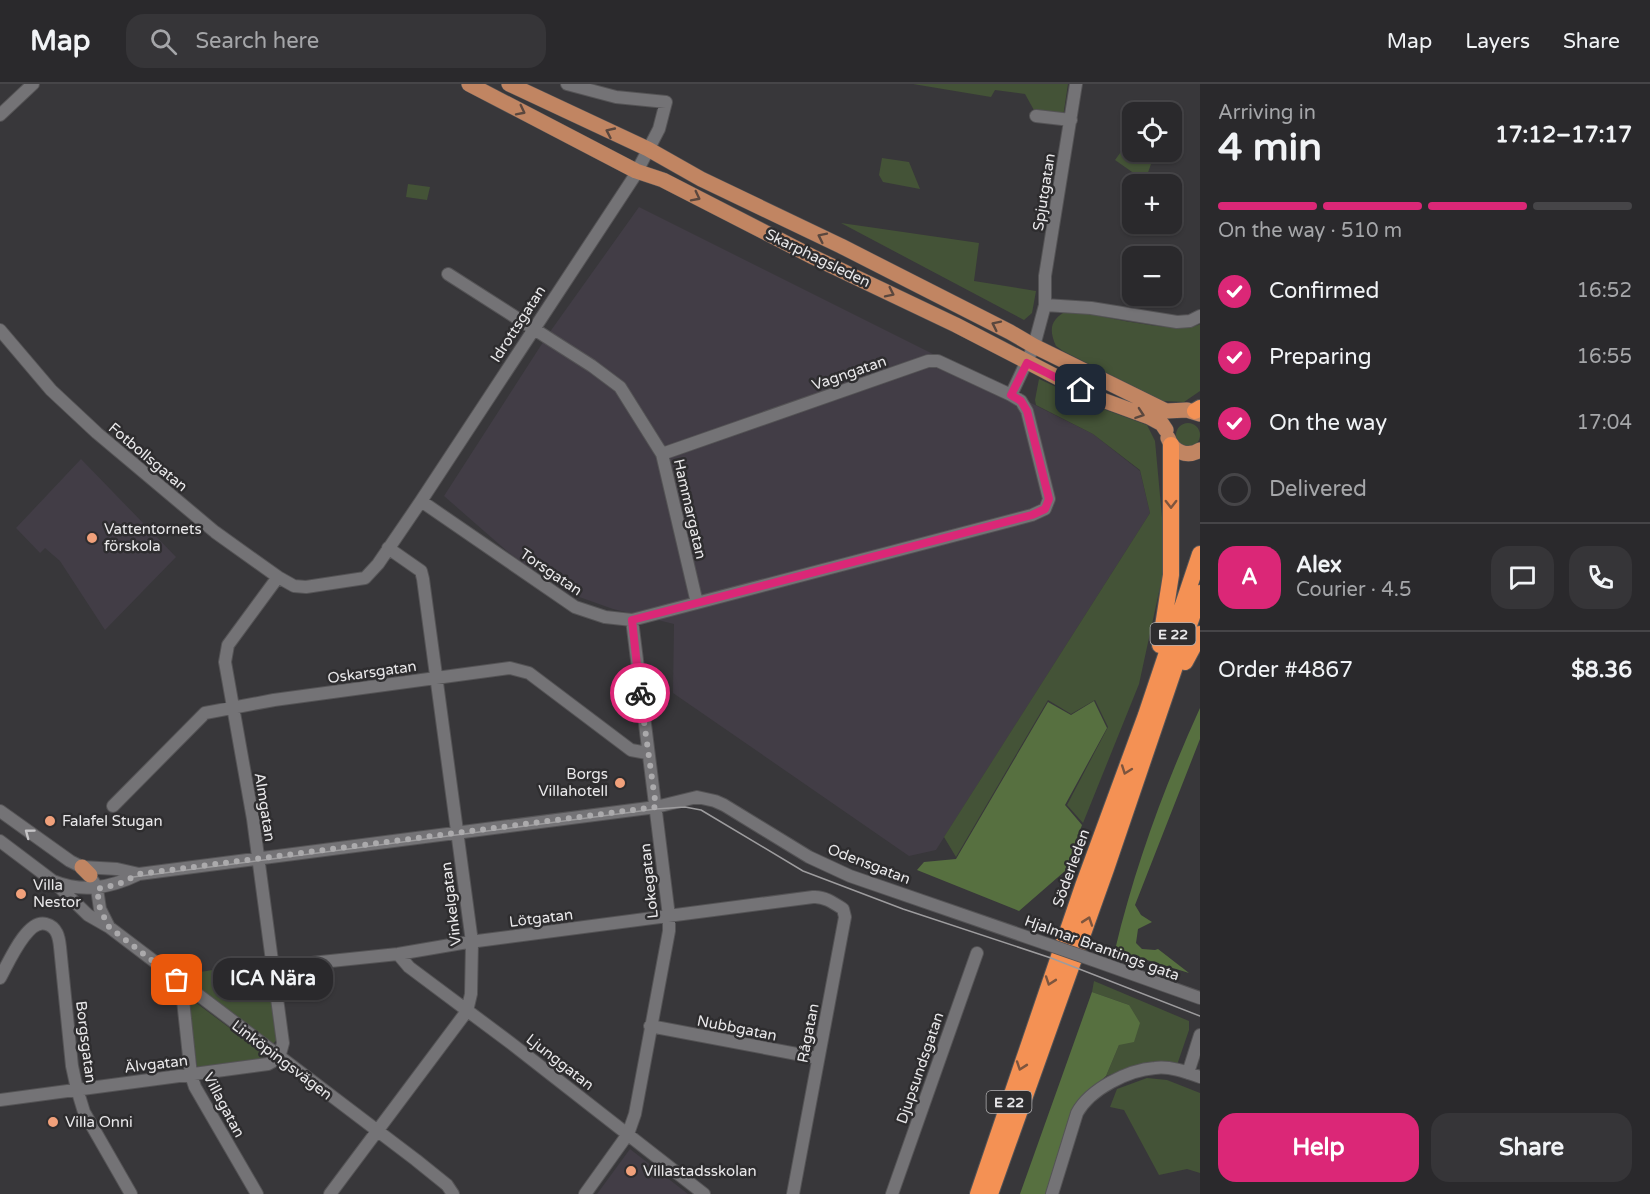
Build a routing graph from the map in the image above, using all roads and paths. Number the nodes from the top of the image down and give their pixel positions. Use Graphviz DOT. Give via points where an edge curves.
graph roads {
  1 [pos="33,84"];
  2 [pos="469,84"];
  3 [pos="509,84"];
  4 [pos="567,84"];
  5 [pos="1076,84"];
  6 [pos="0,115"];
  7 [pos="1036,116"];
  8 [pos="1071,120"];
  9 [pos="648,150"];
  10 [pos="636,171"];
  11 [pos="448,274"];
  12 [pos="1045,304"];
  13 [pos="1200,316"];
  14 [pos="532,329"];
  15 [pos="0,330"];
  16 [pos="1034,346"];
  17 [pos="1027,363"];
  18 [pos="1011,395"];
  19 [pos="1194,411"];
  20 [pos="1168,438"];
  21 [pos="1199,452"];
  22 [pos="662,454"];
  23 [pos="421,501"];
  24 [pos="388,548"];
  25 [pos="1200,554"];
  26 [pos="278,577"];
  27 [pos="294,586"];
  28 [pos="1200,593"];
  29 [pos="697,603"];
  30 [pos="632,620"];
  31 [pos="1200,634"];
  32 [pos="437,678"];
  33 [pos="234,708"];
  34 [pos="1153,712"];
  35 [pos="647,753"];
  36 [pos="113,806"];
  37 [pos="656,807"];
  38 [pos="0,811"];
  39 [pos="458,833"];
  40 [pos="0,841"];
  41 [pos="258,858"];
  42 [pos="139,874"];
  43 [pos="90,877"];
  44 [pos="53,881"];
  45 [pos="813,897"];
  46 [pos="669,916"];
  47 [pos="994,925"];
  48 [pos="109,927"];
  49 [pos="472,942"];
  50 [pos="976,953"];
  51 [pos="398,954"];
  52 [pos="273,967"];
  53 [pos="0,978"];
  54 [pos="188,988"];
  55 [pos="1200,998"];
  56 [pos="467,1011"];
  57 [pos="650,1026"];
  58 [pos="1200,1035"];
  59 [pos="279,1058"];
  60 [pos="818,1058"];
  61 [pos="191,1075"];
  62 [pos="1194,1075"];
  63 [pos="77,1089"];
  64 [pos="0,1100"];
  65 [pos="377,1132"];
  66 [pos="628,1134"];
  67 [pos="131,1194"];
  68 [pos="257,1194"];
  69 [pos="330,1194"];
  70 [pos="453,1194"];
  71 [pos="585,1194"];
  72 [pos="704,1194"];
  73 [pos="793,1194"];
  74 [pos="892,1194"];
  75 [pos="978,1194"];
  76 [pos="990,1194"];
  77 [pos="1052,1194"];
  1 -- 6 [label="street"];
  2 -- 10 [label="main road, Skarphagsleden, one-way"];
  9 -- 3 [label="main road, Skarphagsleden, one-way"];
  4 -- 9 [label="street, Idrottsgatan" via="616,97 666,102"];
  5 -- 8 [label="street, Spjutgatan"];
  7 -- 8 [label="street"];
  8 -- 12 [label="street, Spjutgatan" via="1045,276"];
  9 -- 10 [label="street, Idrottsgatan"];
  16 -- 9 [label="main road, Skarphagsleden, one-way"];
  10 -- 14 [label="street, Idrottsgatan"];
  10 -- 17 [label="main road, Skarphagsleden, one-way" via="663,180"];
  11 -- 14 [label="street, Hammargatan"];
  12 -- 13 [label="street" via="1177,322"];
  12 -- 16 [label="street, Spjutgatan"];
  14 -- 22 [label="street, Hammargatan" via="620,387"];
  14 -- 23 [label="street, Idrottsgatan"];
  15 -- 26 [label="street, Fotbollsgatan" via="51,390 97,433 215,532"];
  16 -- 17 [label="street, Spjutgatan"];
  16 -- 19 [label="main road, Skarphagsleden" via="1166,411"];
  17 -- 18 [label="street"];
  17 -- 20 [label="main road, Skarphagsleden, one-way" via="1097,398 1149,417 1162,424"];
  18 -- 22 [label="street, Vagngatan" via="938,361 928,361"];
  18 -- 29 [label="street, Torsgatan" via="1027,411 1049,499 1045,509"];
  19 -- 20 [label="main road" via="1169,422"];
  20 -- 21 [label="main road, Skarphagsleden" via="1180,453"];
  20 -- 34 [label="highway, one-way" via="1171,575"];
  22 -- 29 [label="street, Hammargatan"];
  23 -- 24 [label="street, Idrottsgatan"];
  23 -- 30 [label="street, Torsgatan" via="575,606 605,617"];
  24 -- 27 [label="street, Idrottsgatan" via="365,578"];
  24 -- 32 [label="street, Vinkelgatan" via="420,571"];
  25 -- 34 [label="highway, Söderleden / E 22"];
  26 -- 27 [label="street, Fotbollsgatan"];
  26 -- 33 [label="street, Almgatan" via="228,645 225,662"];
  28 -- 34 [label="highway, Söderleden / E 22"];
  29 -- 30 [label="street, Torsgatan"];
  30 -- 35 [label="street, Lokegatan"];
  31 -- 34 [label="highway"];
  32 -- 33 [label="street, Oskarsgatan"];
  32 -- 35 [label="street, Oskarsgatan" via="510,668 529,673 631,750"];
  32 -- 39 [label="street, Vinkelgatan"];
  33 -- 36 [label="street, Oskarsgatan" via="206,713"];
  33 -- 41 [label="street, Almgatan"];
  34 -- 75 [label="highway, Söderleden / E 22, one-way" via="1083,886"];
  76 -- 34 [label="highway, Söderleden / E 22, one-way" via="1086,926"];
  35 -- 37 [label="street, Lokegatan"];
  37 -- 39 [label="street, Odensgatan"];
  37 -- 46 [label="street, Lokegatan"];
  37 -- 47 [label="street, Odensgatan" via="678,803 740,815 809,857 850,876"];
  43 -- 38 [label="street, one-way"];
  39 -- 41 [label="street, Odensgatan"];
  39 -- 49 [label="street, Vinkelgatan"];
  40 -- 44 [label="street, Linköpingsvägen"];
  41 -- 42 [label="street, Odensgatan"];
  41 -- 52 [label="street, Almgatan"];
  42 -- 43 [label="street, Odensgatan" via="117,869"];
  42 -- 43 [label="street, Odensgatan" via="119,884"];
  43 -- 44 [label="street, Odensgatan" via="66,886"];
  43 -- 48 [label="street"];
  44 -- 48 [label="street, Linköpingsvägen" via="97,922"];
  45 -- 46 [label="street, Lötgatan"];
  45 -- 60 [label="street, Rågatan" via="843,909 845,917"];
  46 -- 49 [label="street, Lötgatan"];
  46 -- 57 [label="street, Lokegatan"];
  47 -- 55 [label="street, Hjalmar Brantings gata, bridge"];
  48 -- 54 [label="street, Linköpingsvägen"];
  49 -- 51 [label="street, Lötgatan"];
  49 -- 56 [label="street, Vinkelgatan"];
  50 -- 74 [label="street, Djupsundsgatan"];
  51 -- 52 [label="street, Lötgatan"];
  51 -- 56 [label="street, Ljunggatan" via="409,967"];
  52 -- 59 [label="street, Almgatan" via="283,1043"];
  53 -- 63 [label="street, Borgsgatan" via="28,930 45,923 53,928 59,936"];
  54 -- 59 [label="street, Linköpingsvägen"];
  54 -- 61 [label="street, Villagatan" via="183,1000"];
  56 -- 65 [label="street, Vinkelgatan"];
  56 -- 66 [label="street, Ljunggatan"];
  57 -- 60 [label="street, Nubbgatan"];
  57 -- 66 [label="street, Lokegatan"];
  58 -- 62 [label="street"];
  59 -- 61 [label="street, Älvgatan" via="268,1064"];
  59 -- 65 [label="street, Linköpingsvägen"];
  60 -- 73 [label="street, Rågatan"];
  61 -- 63 [label="street, Älvgatan"];
  61 -- 68 [label="street, Villagatan"];
  62 -- 77 [label="street" via="1171,1068 1153,1068 1093,1093 1077,1113"];
  63 -- 64 [label="street, Älvgatan"];
  63 -- 67 [label="street, Borgsgatan" via="84,1113"];
  65 -- 69 [label="street, Vinkelgatan"];
  65 -- 70 [label="street, Linköpingsvägen" via="447,1185"];
  66 -- 71 [label="street, Lokegatan"];
  66 -- 72 [label="street, Ljunggatan"];
}
